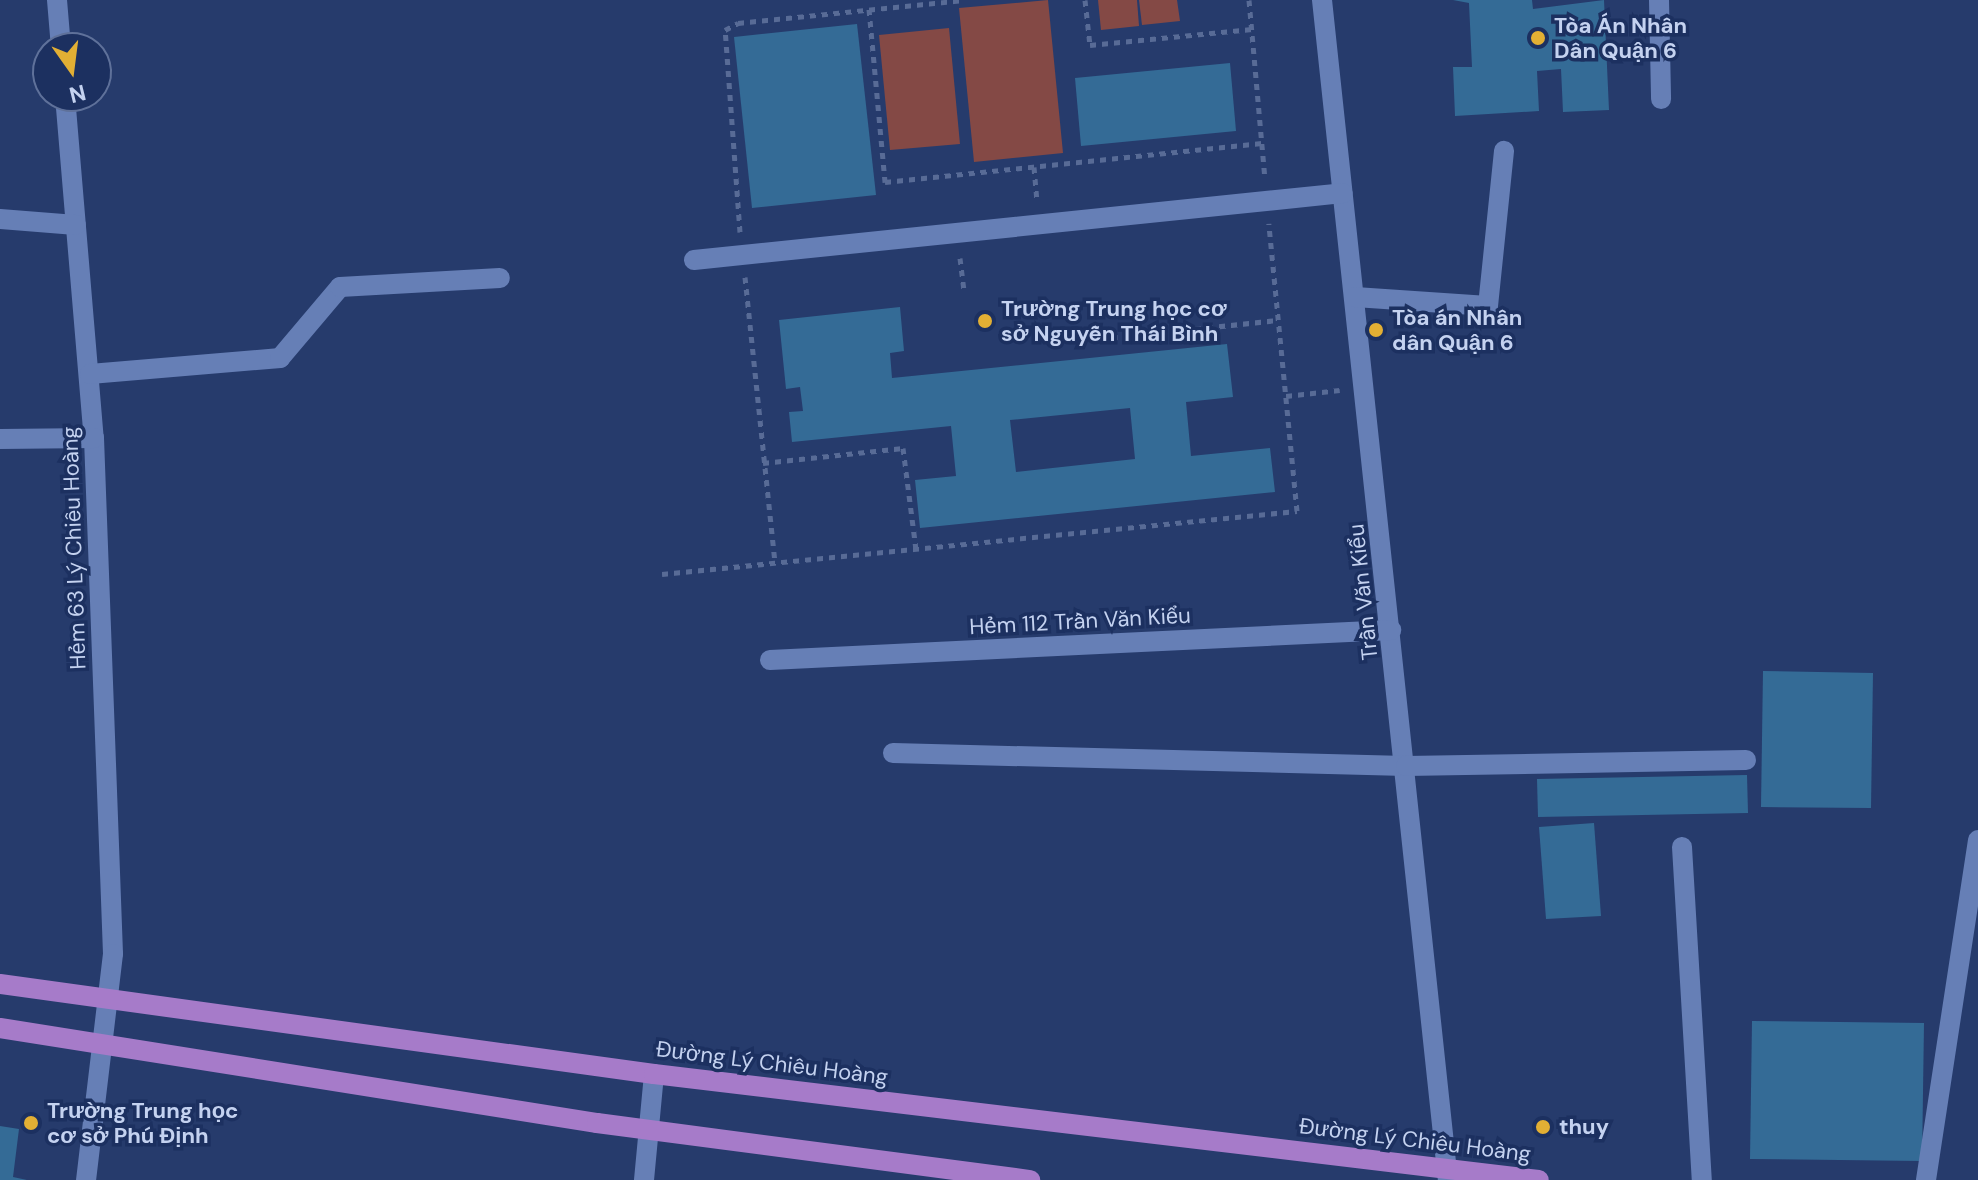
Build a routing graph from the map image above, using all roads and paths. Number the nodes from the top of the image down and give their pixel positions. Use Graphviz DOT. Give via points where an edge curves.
graph roads {
  1 [pos="57,0"];
  2 [pos="964,0"];
  3 [pos="1085,0"];
  4 [pos="1249,0"];
  5 [pos="1322,0"];
  6 [pos="1659,0"];
  7 [pos="869,9"];
  8 [pos="1252,29"];
  9 [pos="60,32"];
  10 [pos="1661,99"];
  11 [pos="66,112"];
  12 [pos="1262,143"];
  13 [pos="1504,151"];
  14 [pos="1034,167"];
  15 [pos="1343,193"];
  16 [pos="1267,201"];
  17 [pos="0,219"];
  18 [pos="1039,224"];
  19 [pos="76,225"];
  20 [pos="957,233"];
  21 [pos="742,255"];
  22 [pos="694,260"];
  23 [pos="500,278"];
  24 [pos="964,290"];
  25 [pos="1355,297"];
  26 [pos="1278,320"];
  27 [pos="1100,339"];
  28 [pos="90,374"];
  29 [pos="1364,386"];
  30 [pos="1286,396"];
  31 [pos="94,438"];
  32 [pos="0,439"];
  33 [pos="763,463"];
  34 [pos="916,549"];
  35 [pos="775,563"];
  36 [pos="662,574"];
  37 [pos="1391,630"];
  38 [pos="770,660"];
  39 [pos="893,753"];
  40 [pos="1746,760"];
  41 [pos="1406,766"];
  42 [pos="1978,840"];
  43 [pos="1682,847"];
  44 [pos="0,984"];
  45 [pos="108,998"];
  46 [pos="0,1028"];
  47 [pos="103,1045"];
  48 [pos="654,1074"];
  49 [pos="649,1130"];
  50 [pos="1448,1173"];
  51 [pos="86,1180"];
  52 [pos="644,1180"];
  53 [pos="1030,1180"];
  54 [pos="1539,1180"];
  55 [pos="1702,1180"];
  56 [pos="1926,1180"];
  1 -- 9 [label="street"];
  2 -- 7 [label="path"];
  3 -- 8 [label="path" via="1090,45"];
  4 -- 8 [label="path"];
  5 -- 15 [label="street, Trần Văn Kiểu"];
  6 -- 10 [label="street"];
  7 -- 14 [label="path" via="885,182"];
  7 -- 21 [label="path" via="725,30"];
  8 -- 12 [label="path"];
  11 -- 19 [label="street, Hẻm 63 Lý Chiêu Hoàng"];
  12 -- 14 [label="path"];
  12 -- 16 [label="path"];
  13 -- 25 [label="street" via="1488,306"];
  14 -- 18 [label="path"];
  15 -- 16 [label="street"];
  15 -- 25 [label="street, Trần Văn Kiểu"];
  16 -- 18 [label="street"];
  16 -- 26 [label="path"];
  17 -- 19 [label="street"];
  18 -- 20 [label="street"];
  19 -- 28 [label="street, Hẻm 63 Lý Chiêu Hoàng"];
  20 -- 21 [label="street"];
  20 -- 24 [label="path"];
  21 -- 22 [label="street"];
  21 -- 33 [label="path"];
  23 -- 28 [label="street" via="340,287 280,358"];
  25 -- 29 [label="street, Trần Văn Kiểu"];
  26 -- 27 [label="path"];
  26 -- 30 [label="path"];
  28 -- 31 [label="street, Hẻm 63 Lý Chiêu Hoàng"];
  29 -- 30 [label="path"];
  29 -- 37 [label="street, Trần Văn Kiểu"];
  30 -- 34 [label="path" via="1297,511"];
  31 -- 32 [label="street"];
  31 -- 45 [label="street, Hẻm 63 Lý Chiêu Hoàng" via="113,954"];
  33 -- 34 [label="path" via="903,448"];
  33 -- 35 [label="path"];
  34 -- 35 [label="path"];
  35 -- 36 [label="path"];
  37 -- 38 [label="street, Hẻm 112 Trần Văn Kiểu"];
  37 -- 41 [label="street, Trần Văn Kiểu"];
  39 -- 41 [label="street"];
  40 -- 41 [label="street"];
  41 -- 50 [label="street, Trần Văn Kiểu"];
  42 -- 56 [label="street"];
  43 -- 55 [label="street"];
  44 -- 45 [label="main road, Đường Lý Chiêu Hoàng"];
  45 -- 47 [label="street, Hẻm 63 Lý Chiêu Hoàng"];
  45 -- 48 [label="main road, Đường Lý Chiêu Hoàng"];
  46 -- 47 [label="main road"];
  47 -- 49 [label="main road"];
  47 -- 51 [label="street, Hẻm 63 Lý Chiêu Hoàng"];
  48 -- 49 [label="street"];
  48 -- 50 [label="main road, Đường Lý Chiêu Hoàng"];
  49 -- 52 [label="street"];
  49 -- 53 [label="main road"];
  50 -- 54 [label="main road, Đường Lý Chiêu Hoàng"];
}
